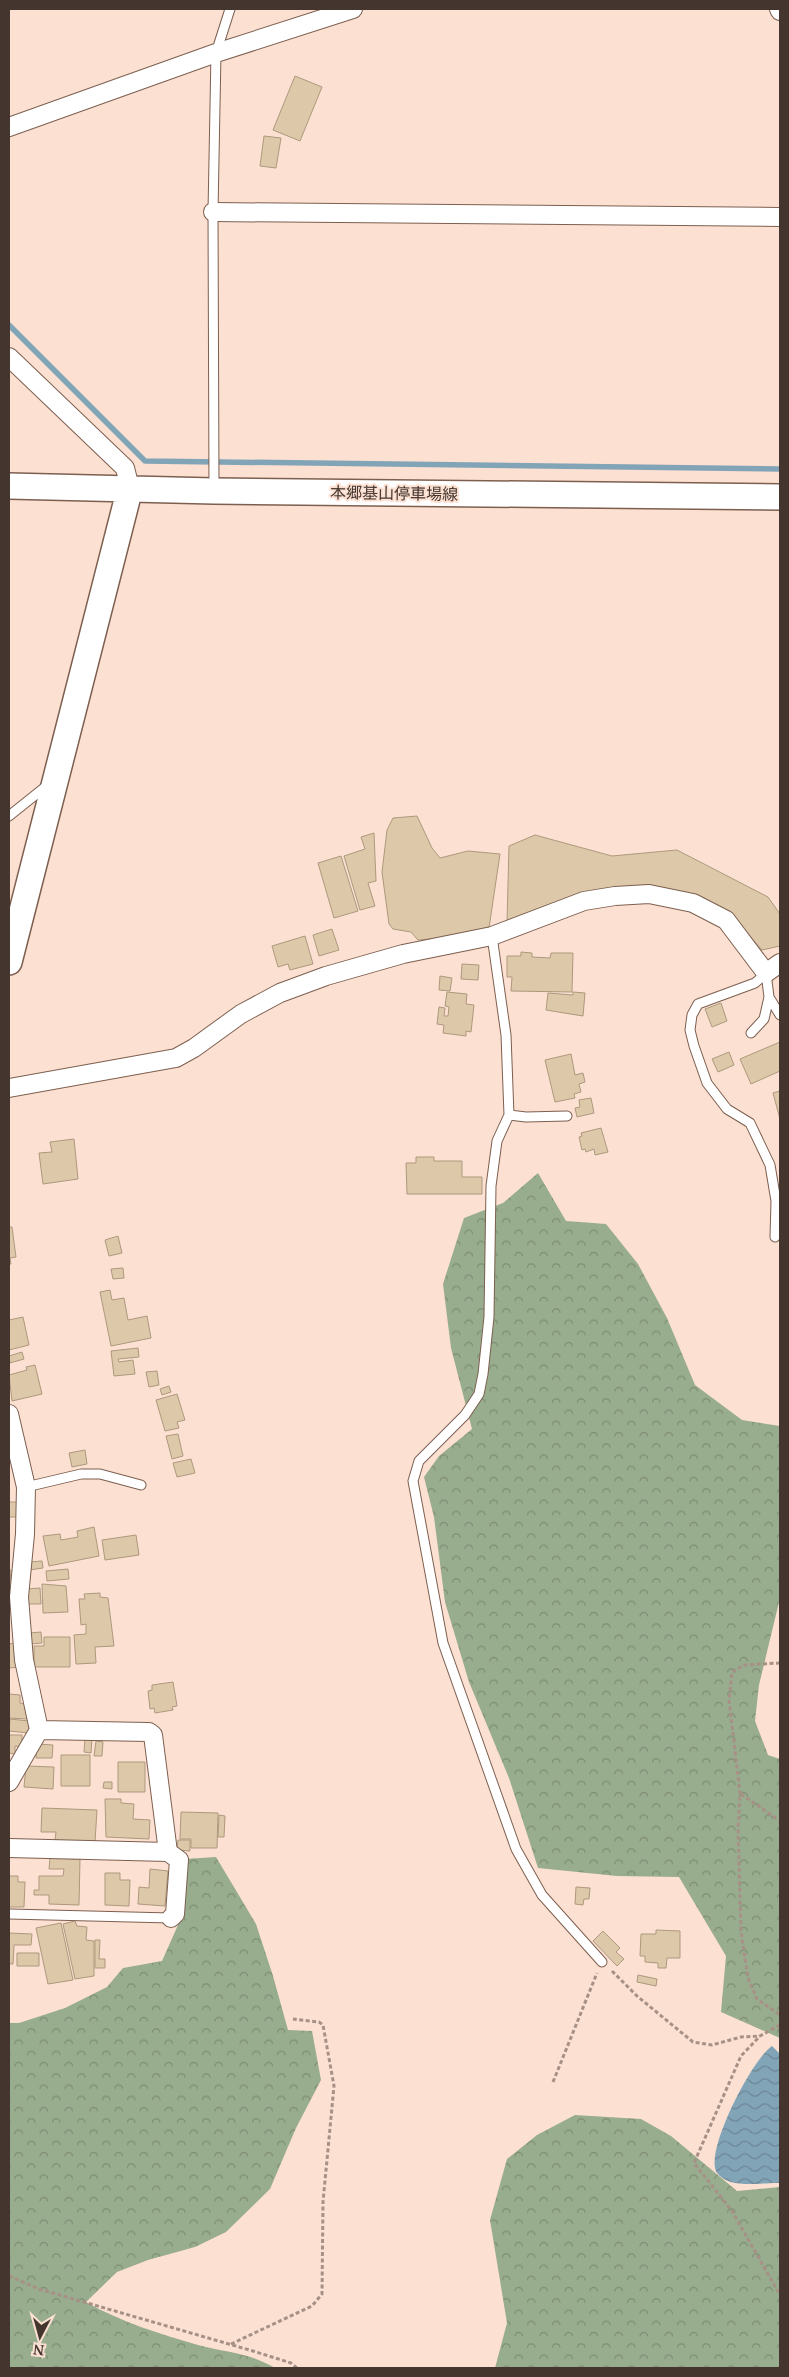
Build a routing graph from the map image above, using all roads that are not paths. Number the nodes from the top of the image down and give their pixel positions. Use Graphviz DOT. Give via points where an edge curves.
graph roads {
  1 [pos="230,9"];
  2 [pos="353,9"];
  3 [pos="216,53"];
  4 [pos="9,127"];
  5 [pos="213,212"];
  6 [pos="780,217"];
  7 [pos="9,357"];
  8 [pos="9,486"];
  9 [pos="130,488"];
  10 [pos="214,491"];
  11 [pos="780,497"];
  12 [pos="56,781"];
  13 [pos="9,816"];
  14 [pos="492,936"];
  15 [pos="9,962"];
  16 [pos="773,968"];
  17 [pos="769,998"];
  18 [pos="780,1015"];
  19 [pos="751,1033"];
  20 [pos="9,1088"];
  21 [pos="509,1115"];
  22 [pos="567,1116"];
  23 [pos="775,1237"];
  24 [pos="9,1417"];
  25 [pos="141,1484"];
  26 [pos="26,1488"];
  27 [pos="39,1730"];
  28 [pos="9,1782"];
  29 [pos="9,1848"];
  30 [pos="168,1852"];
  31 [pos="9,1914"];
  32 [pos="171,1918"];
  33 [pos="602,1962"];
  1 -- 3 [label="lane"];
  2 -- 3 [label="street"];
  3 -- 4 [label="street"];
  3 -- 5 [label="lane"];
  5 -- 6 [label="street"];
  5 -- 10 [label="lane"];
  7 -- 9 [label="street" via="125,468"];
  8 -- 9 [label="main road, 本郷基山停車場線"];
  9 -- 10 [label="main road, 本郷基山停車場線"];
  9 -- 12 [label="main road"];
  10 -- 11 [label="main road, 本郷基山停車場線"];
  12 -- 13 [label="lane" via="42,788"];
  12 -- 15 [label="main road"];
  14 -- 16 [label="street" via="584,901 649,894 693,903 726,920"];
  14 -- 20 [label="street" via="404,954 280,993 241,1014 176,1058"];
  14 -- 21 [label="lane" via="506,1035"];
  16 -- 17 [label="lane"];
  16 -- 23 [label="lane" via="755,983 698,1004 690,1030 707,1083 727,1109 750,1123 770,1165 776,1201"];
  17 -- 18 [label="lane"];
  17 -- 19 [label="lane" via="764,1018"];
  21 -- 22 [label="lane"];
  21 -- 33 [label="lane" via="497,1141 492,1186 489,1317 479,1394 465,1415 419,1461 413,1481 443,1643 516,1849 542,1894"];
  24 -- 26 [label="street"];
  25 -- 26 [label="lane" via="100,1474 81,1474"];
  26 -- 27 [label="street" via="19,1596 24,1660"];
  27 -- 28 [label="street"];
  27 -- 30 [label="street" via="149,1732 153,1735"];
  29 -- 30 [label="street"];
  30 -- 32 [label="street" via="179,1860 175,1914"];
  31 -- 32 [label="lane"];
}
